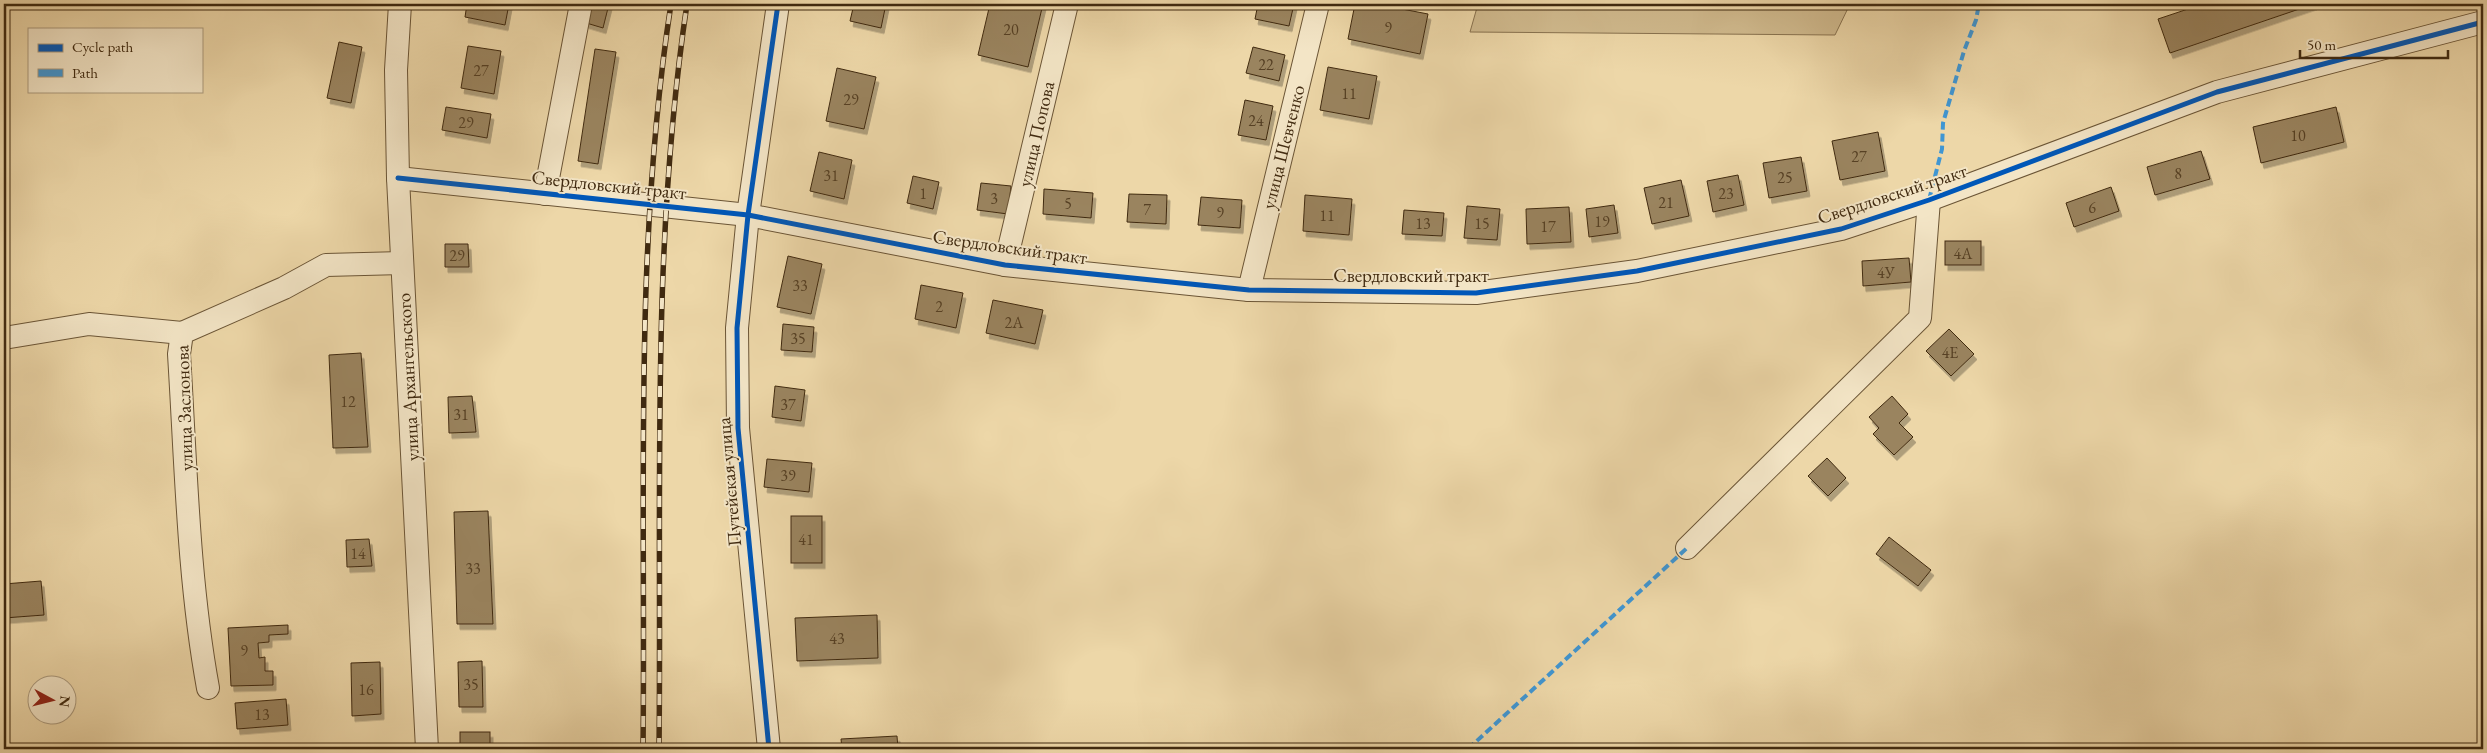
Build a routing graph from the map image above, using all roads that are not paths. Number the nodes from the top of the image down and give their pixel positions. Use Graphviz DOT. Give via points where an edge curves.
graph roads {
  1 [pos="400,4"];
  2 [pos="581,4"];
  3 [pos="778,4"];
  4 [pos="1066,4"];
  5 [pos="1318,4"];
  6 [pos="2483,22"];
  7 [pos="398,178"];
  8 [pos="545,194"];
  9 [pos="1929,200"];
  10 [pos="748,214"];
  11 [pos="402,263"];
  12 [pos="1005,265"];
  13 [pos="1249,290"];
  14 [pos="182,333"];
  15 [pos="4,338"];
  16 [pos="1688,548"];
  17 [pos="208,688"];
  18 [pos="427,749"];
  19 [pos="769,749"];
  1 -- 7 [label="street, улица Архангельского" via="396,70"];
  2 -- 8 [label="street"];
  3 -- 10 [label="street, Путейская улица"];
  4 -- 12 [label="street, улица Попова"];
  5 -- 13 [label="street, улица Шевченко"];
  6 -- 9 [label="street, Свердловский тракт" via="2217,92"];
  7 -- 8 [label="street, Свердловский тракт"];
  7 -- 11 [label="street, улица Архангельского"];
  8 -- 10 [label="street, Свердловский тракт"];
  9 -- 13 [label="street, Свердловский тракт" via="1841,229 1637,270 1485,292"];
  9 -- 16 [label="street" via="1920,318"];
  10 -- 12 [label="street, Свердловский тракт"];
  10 -- 19 [label="street, Путейская улица" via="737,328 738,428"];
  11 -- 14 [label="street, улица Заслонова" via="326,265 284,288"];
  11 -- 18 [label="street, улица Архангельского"];
  12 -- 13 [label="street, Свердловский тракт"];
  14 -- 15 [label="street" via="89,324"];
  14 -- 17 [label="street, улица Заслонова" via="179,354 197,630"];
}
